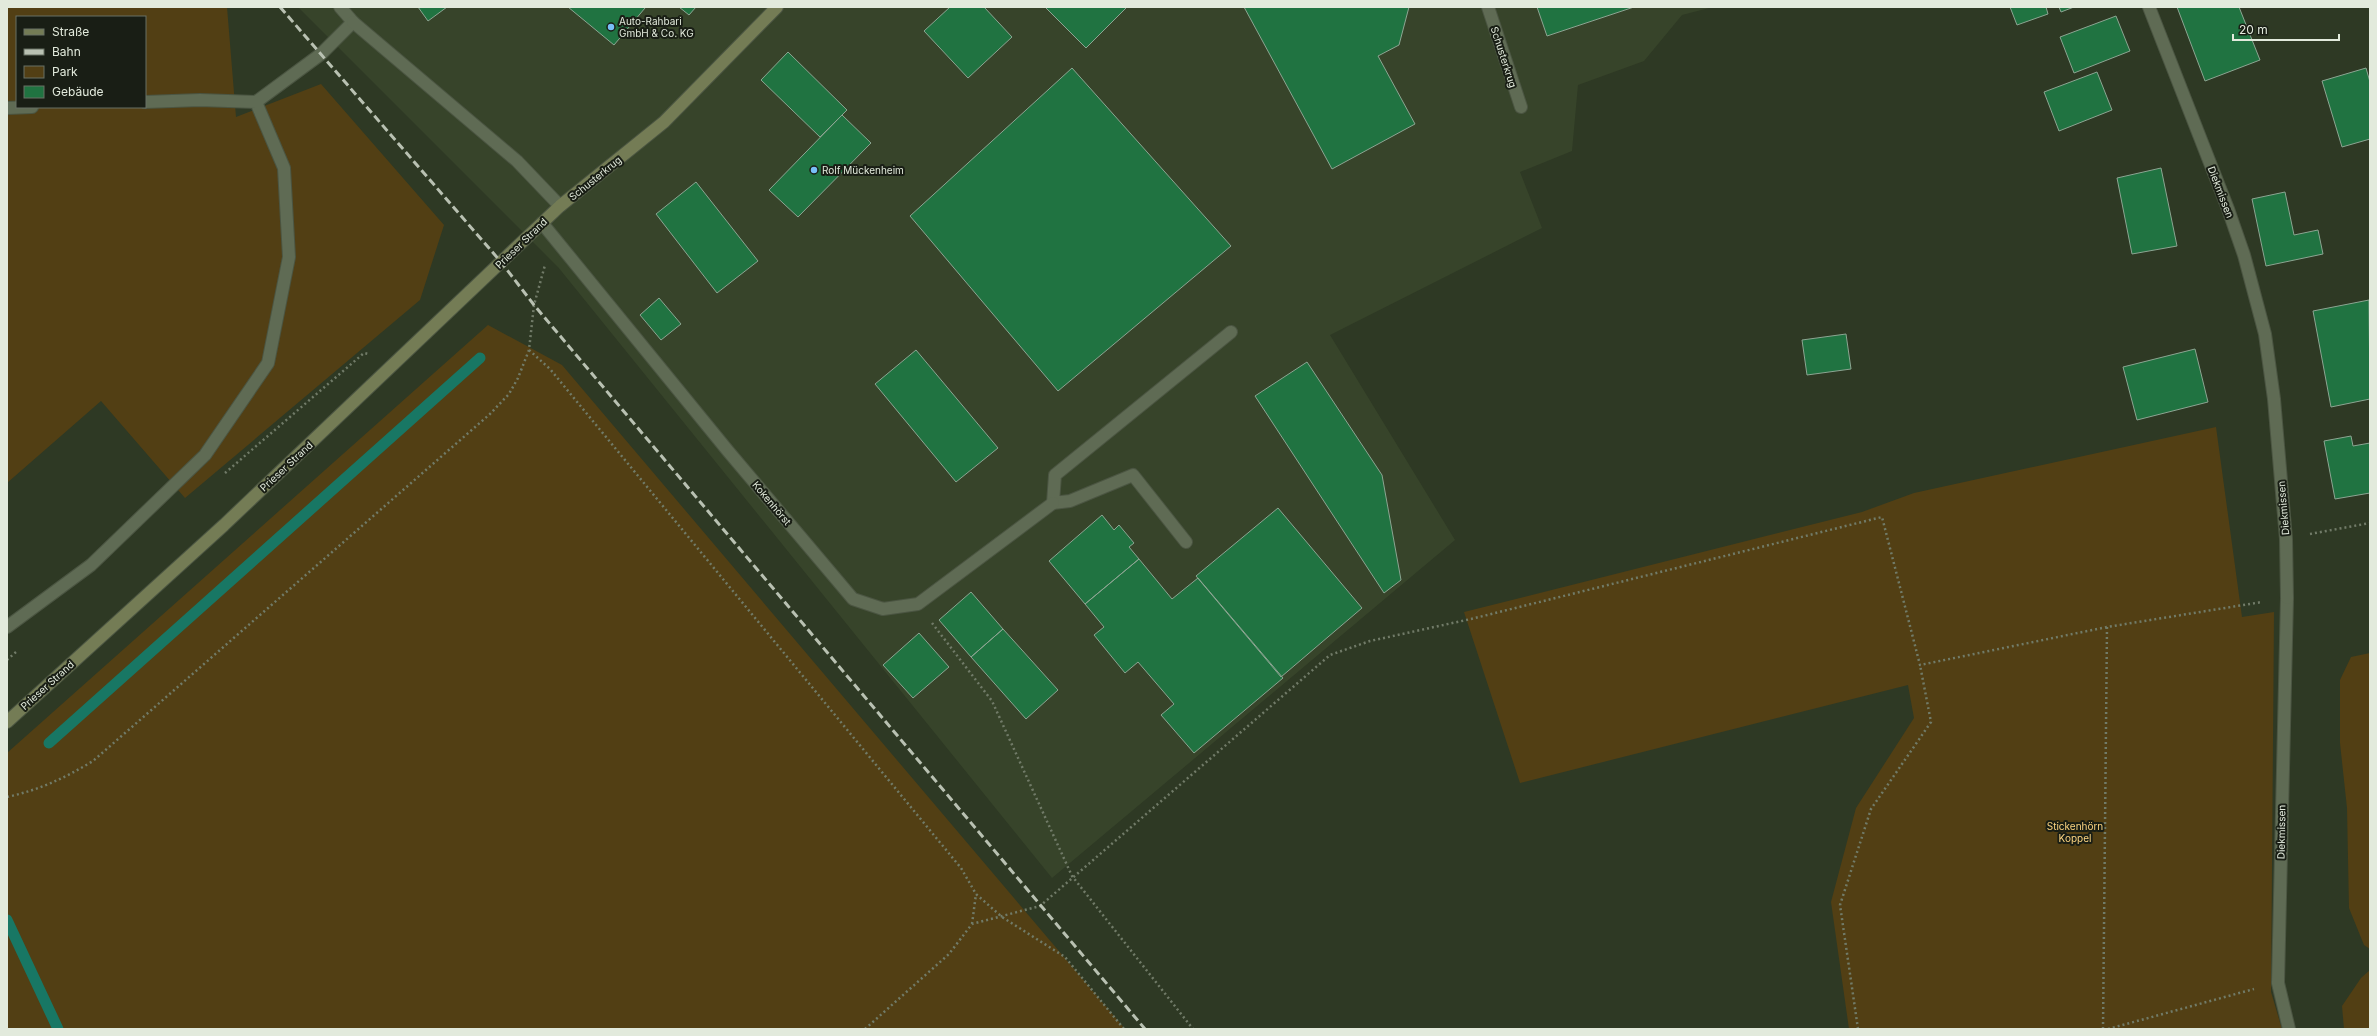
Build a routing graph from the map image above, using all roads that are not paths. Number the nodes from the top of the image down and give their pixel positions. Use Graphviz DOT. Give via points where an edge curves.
graph roads {
  1 [pos="340,7"];
  2 [pos="777,7"];
  3 [pos="1488,7"];
  4 [pos="2149,7"];
  5 [pos="353,22"];
  6 [pos="146,102"];
  7 [pos="256,102"];
  8 [pos="1520,107"];
  9 [pos="560,206"];
  10 [pos="542,223"];
  11 [pos="1231,332"];
  12 [pos="1053,503"];
  13 [pos="1186,542"];
  14 [pos="7,627"];
  15 [pos="7,722"];
  16 [pos="2289,1029"];
  1 -- 5 [label="street, Schusterkrug"];
  2 -- 9 [label="street, Schusterkrug" via="664,122"];
  3 -- 8 [label="street, Schusterkrug"];
  4 -- 16 [label="street, Diekmissen" via="2244,255 2265,334 2274,399 2286,539 2287,598 2278,982"];
  5 -- 7 [label="street" via="321,54"];
  5 -- 9 [label="street, Schusterkrug" via="517,161"];
  6 -- 7 [label="street"];
  7 -- 14 [label="street" via="284,168 289,257 268,363 205,455 91,566"];
  9 -- 10 [label="street, Prieser Strand"];
  10 -- 12 [label="street, Kokenhörst" via="853,599 883,610 918,604"];
  10 -- 15 [label="street, Prieser Strand" via="224,525"];
  11 -- 12 [label="street" via="1055,475"];
  12 -- 13 [label="street" via="1070,500 1133,475"];
}
